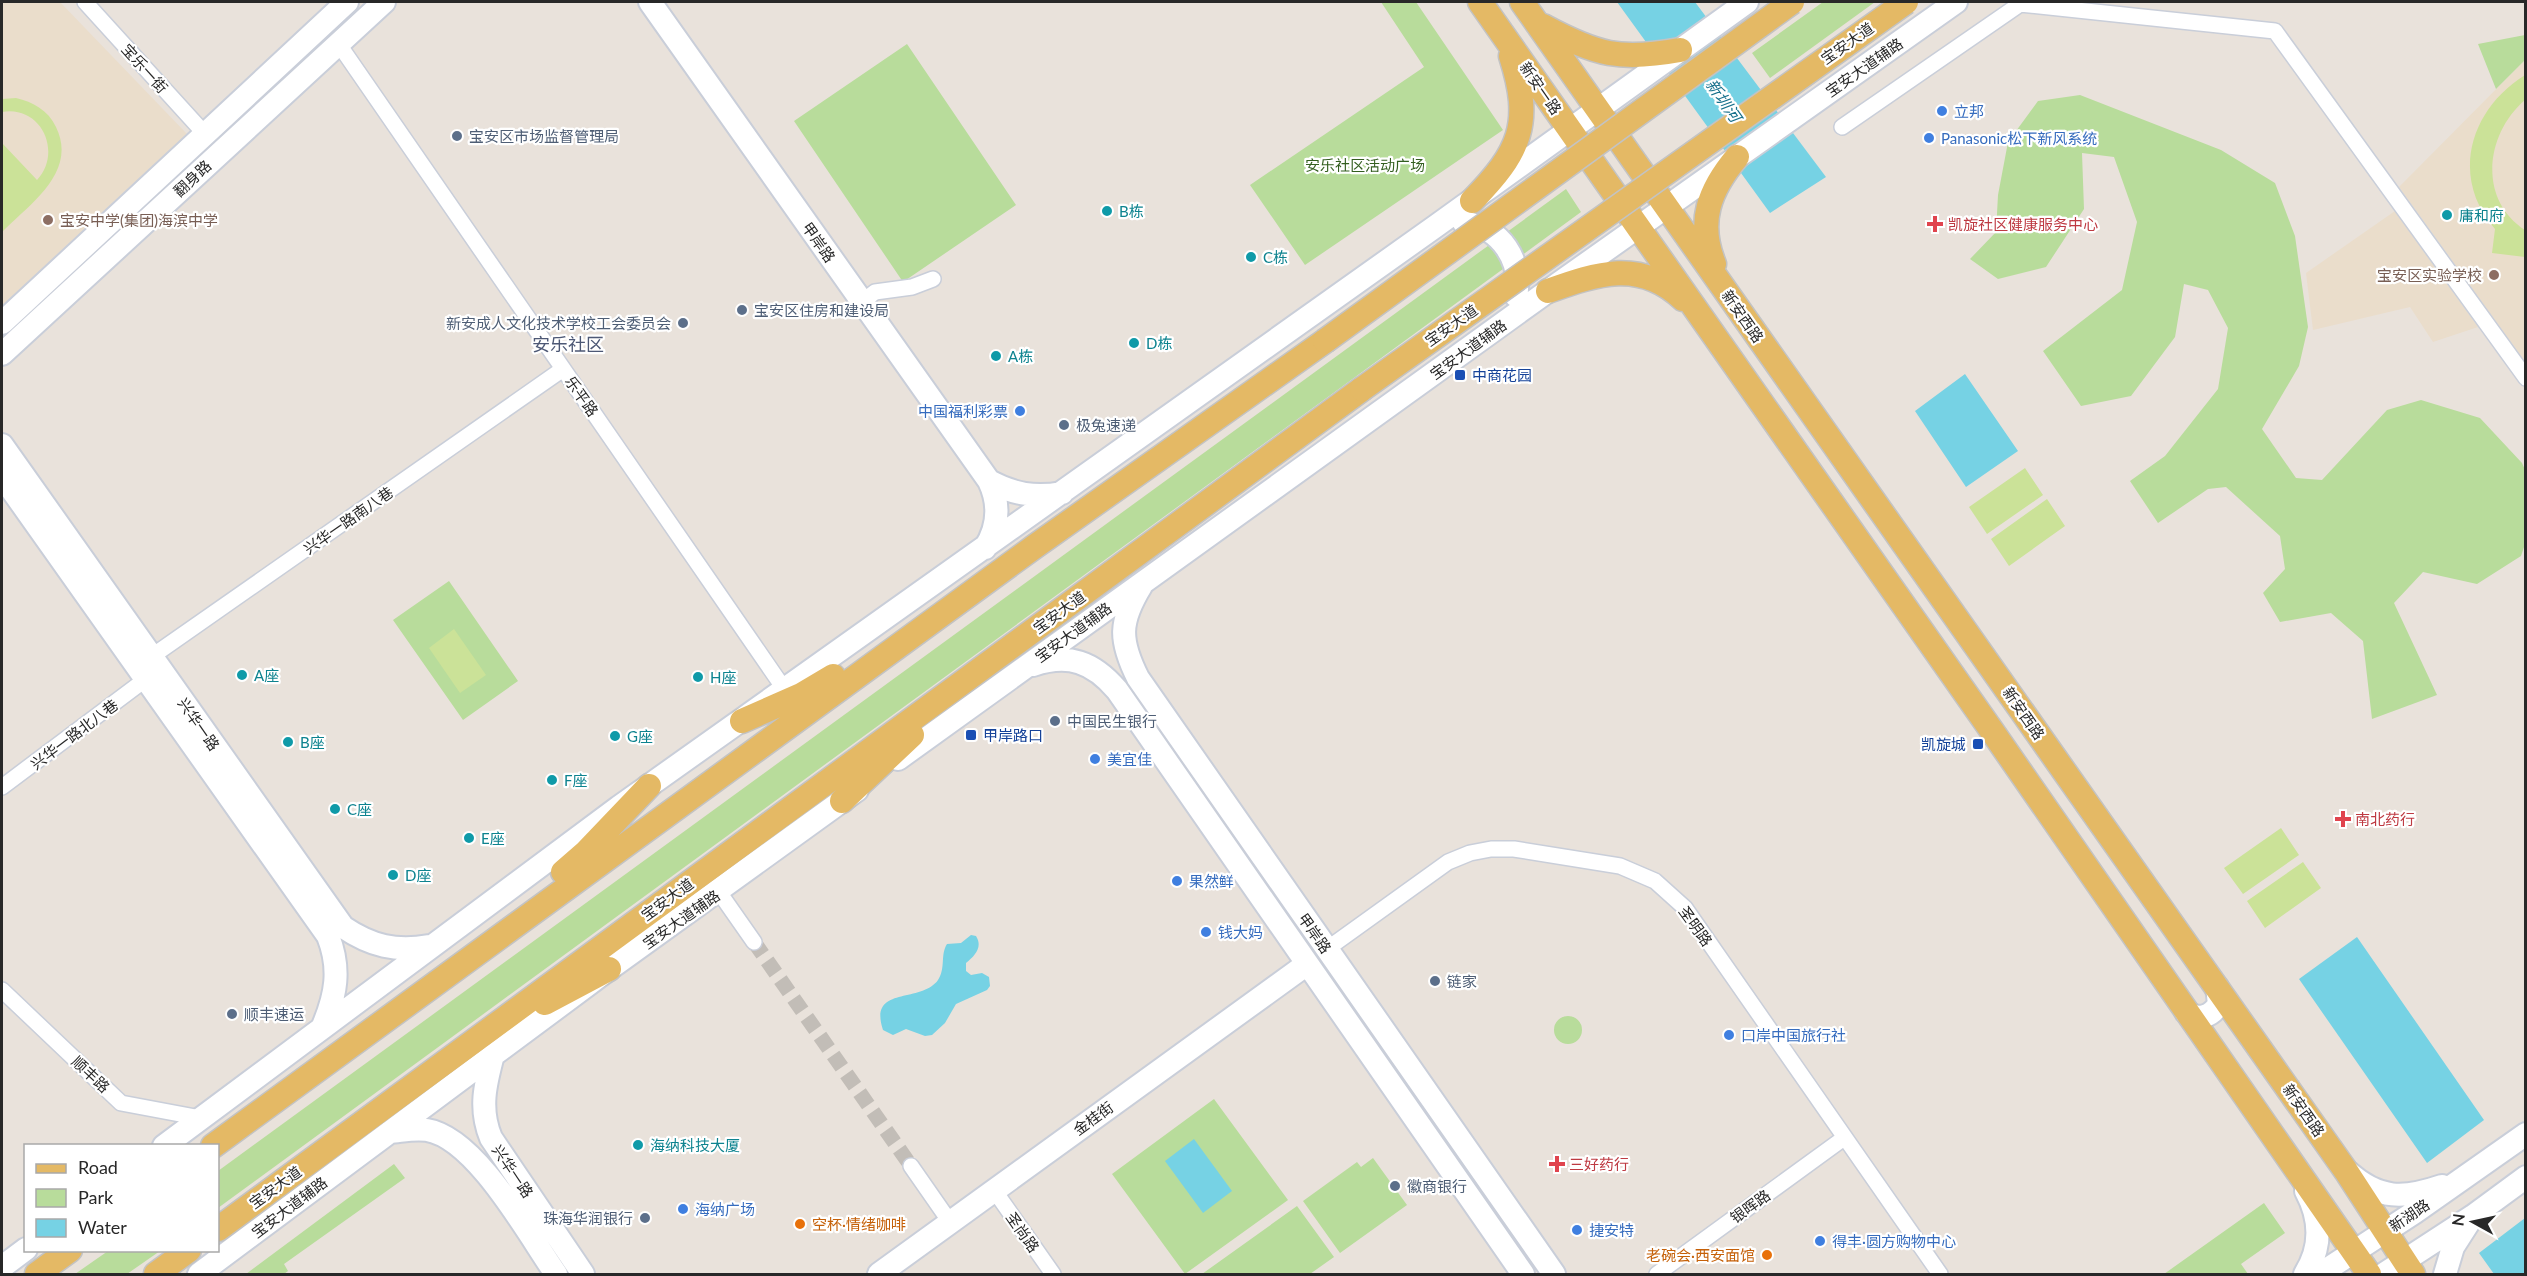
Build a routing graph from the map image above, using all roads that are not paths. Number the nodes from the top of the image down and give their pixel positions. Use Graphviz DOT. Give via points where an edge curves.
graph roads {
  1 [pos="85,2"];
  2 [pos="347,2"];
  3 [pos="384,2"];
  4 [pos="650,2"];
  5 [pos="1480,2"];
  6 [pos="1522,2"];
  7 [pos="1745,2"];
  8 [pos="1792,2"];
  9 [pos="1906,2"];
  10 [pos="1956,2"];
  11 [pos="1538,24"];
  12 [pos="1505,37"];
  13 [pos="338,43"];
  14 [pos="1680,50"];
  15 [pos="1646,64"];
  16 [pos="1598,110"];
  17 [pos="1842,127"];
  18 [pos="1570,130"];
  19 [pos="205,134"];
  20 [pos="1728,163"];
  21 [pos="1472,201"];
  22 [pos="1666,207"];
  23 [pos="1436,226"];
  24 [pos="1638,227"];
  25 [pos="933,279"];
  26 [pos="1548,291"];
  27 [pos="1729,296"];
  28 [pos="862,302"];
  29 [pos="1510,318"];
  30 [pos="1704,319"];
  31 [pos="2,323"];
  32 [pos="7,350"];
  33 [pos="563,369"];
  34 [pos="2526,378"];
  35 [pos="2,445"];
  36 [pos="2,476"];
  37 [pos="989,481"];
  38 [pos="1064,492"];
  39 [pos="984,549"];
  40 [pos="1145,580"];
  41 [pos="954,605"];
  42 [pos="151,657"];
  43 [pos="994,659"];
  44 [pos="1023,668"];
  45 [pos="146,679"];
  46 [pos="785,690"];
  47 [pos="742,721"];
  48 [pos="649,786"];
  49 [pos="2,787"];
  50 [pos="842,801"];
  51 [pos="1265,860"];
  52 [pos="1246,875"];
  53 [pos="719,892"];
  54 [pos="754,942"];
  55 [pos="431,946"];
  56 [pos="1327,949"];
  57 [pos="1307,964"];
  58 [pos="609,969"];
  59 [pos="451,970"];
  60 [pos="2217,987"];
  61 [pos="2,990"];
  62 [pos="2186,1012"];
  63 [pos="322,1027"];
  64 [pos="485,1047"];
  65 [pos="201,1118"];
  66 [pos="389,1133"];
  67 [pos="2526,1134"];
  68 [pos="1844,1138"];
  69 [pos="167,1144"];
  70 [pos="216,1144"];
  71 [pos="911,1166"];
  72 [pos="2296,1171"];
  73 [pos="2346,1171"];
  74 [pos="2526,1177"];
  75 [pos="2458,1181"];
  76 [pos="994,1190"];
  77 [pos="2473,1216"];
  78 [pos="950,1221"];
  79 [pos="219,1228"];
  80 [pos="2385,1231"];
  81 [pos="24,1250"];
  82 [pos="69,1252"];
  83 [pos="188,1252"];
  84 [pos="2353,1252"];
  85 [pos="2,1267"];
  86 [pos="2409,1268"];
  87 [pos="37,1275"];
  88 [pos="156,1275"];
  89 [pos="199,1275"];
  90 [pos="556,1275"];
  91 [pos="584,1275"];
  92 [pos="879,1275"];
  93 [pos="1053,1275"];
  94 [pos="1523,1275"];
  95 [pos="1554,1275"];
  96 [pos="1657,1275"];
  97 [pos="1940,1275"];
  98 [pos="2305,1275"];
  99 [pos="2320,1275"];
  100 [pos="2369,1275"];
  101 [pos="2384,1275"];
  102 [pos="2445,1275"];
  1 -- 19 [label="street, 宝乐一街"];
  2 -- 19 [label="main road, 翻身路"];
  3 -- 13 [label="main road, 翻身路"];
  4 -- 28 [label="main road, 甲岸路"];
  5 -- 12 [label="main road, 新安一路"];
  6 -- 11 [label="main road"];
  7 -- 14 [label="main road"];
  8 -- 41 [label="main road, bridge"];
  9 -- 43 [label="main road, 宝安大道, bridge" via="1362,389"];
  10 -- 20 [label="main road, 宝安大道辅路"];
  11 -- 15 [label="main road" via="1595,51"];
  11 -- 16 [label="main road"];
  12 -- 18 [label="main road, 新安一路"];
  12 -- 21 [label="main road" via="1520,92 1519,129 1503,168"];
  13 -- 32 [label="main road, 翻身路"];
  13 -- 33 [label="street, 乐平路"];
  14 -- 15 [label="main road"];
  15 -- 16 [label="main road"];
  16 -- 18 [label="main road"];
  16 -- 22 [label="main road, 新安西路"];
  17 -- 34 [label="street" via="2020,4 2275,30"];
  18 -- 21 [label="main road"];
  18 -- 24 [label="main road, 新安一路"];
  19 -- 31 [label="main road, 翻身路"];
  20 -- 22 [label="main road, 宝安大道辅路"];
  20 -- 27 [label="main road" via="1714,187 1706,224 1709,253"];
  21 -- 23 [label="main road"];
  22 -- 24 [label="main road, 宝安大道辅路"];
  22 -- 27 [label="main road, 新安西路"];
  23 -- 29 [label="main road" via="1469,224 1486,229 1507,247 1518,275"];
  23 -- 38 [label="main road"];
  24 -- 26 [label="main road, 宝安大道辅路"];
  24 -- 30 [label="main road"];
  25 -- 28 [label="street" via="912,287 875,292"];
  26 -- 29 [label="main road, 宝安大道辅路"];
  26 -- 30 [label="main road" via="1604,273 1630,273 1654,280 1678,294"];
  27 -- 60 [label="main road, 新安西路"];
  28 -- 37 [label="main road, 甲岸路"];
  29 -- 40 [label="main road, 宝安大道辅路"];
  30 -- 62 [label="main road"];
  33 -- 42 [label="street, 兴华一路南八巷"];
  33 -- 46 [label="street, 乐平路"];
  35 -- 42 [label="main road, 兴华一路"];
  36 -- 45 [label="main road, 兴华一路"];
  37 -- 38 [label="main road" via="1021,495"];
  37 -- 39 [label="main road" via="996,495 996,525"];
  38 -- 39 [label="main road"];
  39 -- 46 [label="main road"];
  40 -- 44 [label="main road, 宝安大道辅路"];
  40 -- 51 [label="main road, 甲岸路" via="1129,607 1124,625 1128,658"];
  41 -- 47 [label="main road" via="801,695"];
  41 -- 59 [label="main road"];
  42 -- 45 [label="street"];
  42 -- 55 [label="main road, 兴华一路" via="343,927 359,938 385,947"];
  43 -- 50 [label="main road"];
  43 -- 64 [label="main road, 宝安大道"];
  44 -- 50 [label="main road, 宝安大道辅路"];
  44 -- 52 [label="main road, 甲岸路" via="1049,660 1074,660 1104,675"];
  45 -- 49 [label="street, 兴华一路北八巷"];
  45 -- 63 [label="main road, 兴华一路" via="328,936 335,955 336,992"];
  46 -- 47 [label="main road"];
  47 -- 48 [label="main road"];
  48 -- 55 [label="main road"];
  48 -- 59 [label="main road" via="586,852"];
  50 -- 53 [label="main road, 宝安大道辅路"];
  51 -- 52 [label="main road" via="1257,855 1246,858"];
  51 -- 56 [label="main road, 甲岸路"];
  52 -- 57 [label="main road, 甲岸路"];
  53 -- 54 [label="street"];
  53 -- 58 [label="main road, 宝安大道辅路"];
  55 -- 63 [label="main road"];
  56 -- 68 [label="street, 圣明路" via="1438,869 1470,852 1514,849 1633,870 1666,889 1684,908"];
  56 -- 95 [label="main road, 甲岸路"];
  57 -- 76 [label="main road, 金桂街"];
  57 -- 94 [label="main road, 甲岸路"];
  58 -- 64 [label="main road"];
  59 -- 70 [label="main road"];
  60 -- 62 [label="main road" via="2219,1004 2211,1014 2198,1017"];
  60 -- 73 [label="main road, 新安西路"];
  61 -- 65 [label="street, 顺丰路" via="121,1103"];
  62 -- 72 [label="main road"];
  63 -- 65 [label="main road"];
  64 -- 66 [label="main road, 宝安大道辅路"];
  64 -- 79 [label="main road, 宝安大道"];
  64 -- 91 [label="main road, 兴华一路" via="483,1104 491,1138"];
  65 -- 69 [label="main road"];
  66 -- 89 [label="main road, 宝安大道辅路"];
  66 -- 90 [label="main road, 兴华一路" via="426,1130 458,1143 484,1170"];
  67 -- 75 [label="main road, 新湖路"];
  68 -- 96 [label="street, 银晖路"];
  68 -- 97 [label="street, 圣明路"];
  71 -- 78 [label="street"];
  72 -- 84 [label="main road"];
  72 -- 98 [label="main road" via="2313,1204 2318,1233 2314,1257"];
  73 -- 75 [label="main road" via="2368,1188 2394,1195 2425,1192"];
  73 -- 80 [label="main road, 新安西路"];
  74 -- 77 [label="main road"];
  75 -- 80 [label="main road, 新湖路"];
  76 -- 78 [label="main road, 金桂街"];
  76 -- 93 [label="street, 圣尚路"];
  77 -- 86 [label="main road"];
  77 -- 102 [label="main road" via="2453,1247"];
  78 -- 92 [label="main road, 金桂街"];
  80 -- 84 [label="main road, 新湖路"];
  80 -- 86 [label="main road, 新安西路"];
  81 -- 85 [label="main road"];
  82 -- 87 [label="main road"];
  83 -- 88 [label="main road"];
  84 -- 99 [label="main road, 新湖路"];
  84 -- 100 [label="main road"];
  86 -- 101 [label="main road"];
}
